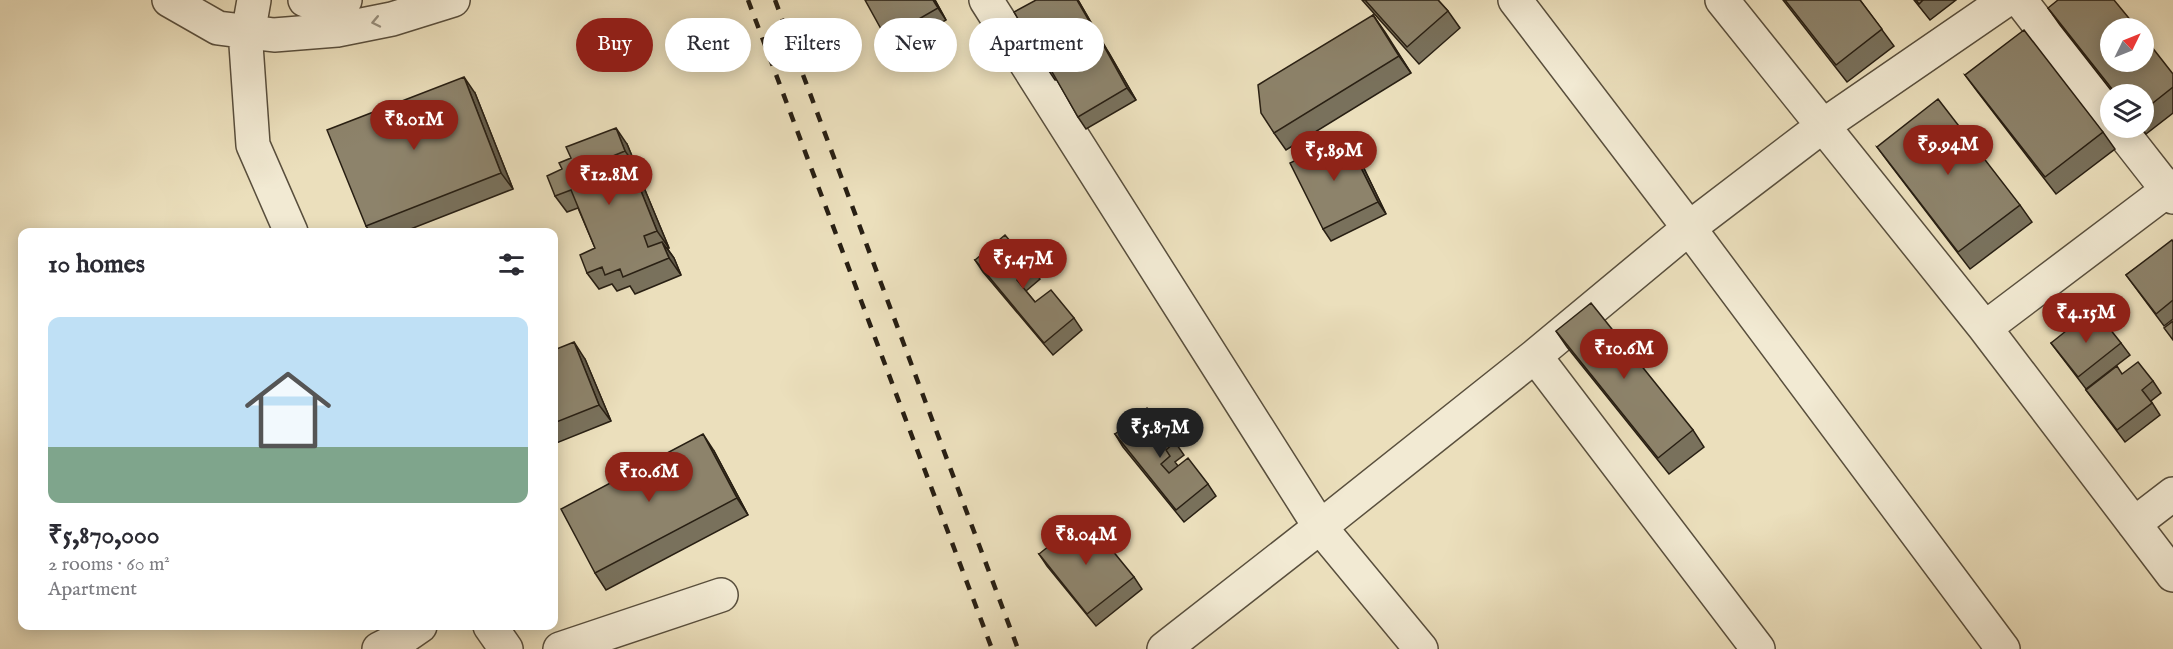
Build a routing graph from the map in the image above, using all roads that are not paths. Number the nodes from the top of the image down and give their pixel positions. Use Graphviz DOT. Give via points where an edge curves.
graph roads {
  1 [pos="170,0"];
  2 [pos="254,0"];
  3 [pos="305,0"];
  4 [pos="345,0"];
  5 [pos="453,0"];
  6 [pos="986,0"];
  7 [pos="1515,0"];
  8 [pos="1722,0"];
  9 [pos="2006,0"];
  10 [pos="2020,0"];
  11 [pos="248,32"];
  12 [pos="2100,103"];
  13 [pos="1824,125"];
  14 [pos="2127,138"];
  15 [pos="2171,191"];
  16 [pos="289,228"];
  17 [pos="1689,228"];
  18 [pos="1985,328"];
  19 [pos="1534,356"];
  20 [pos="2173,494"];
  21 [pos="2134,524"];
  22 [pos="1320,527"];
  23 [pos="2173,575"];
  24 [pos="721,595"];
  25 [pos="414,630"];
  26 [pos="493,630"];
  27 [pos="619,640"];
  28 [pos="379,649"];
  29 [pos="506,649"];
  30 [pos="560,649"];
  31 [pos="1164,649"];
  32 [pos="1421,649"];
  33 [pos="1758,649"];
  34 [pos="2003,649"];
  1 -- 11 [label="street" via="218,28"];
  2 -- 11 [label="street"];
  3 -- 4 [label="street"];
  5 -- 11 [label="street, one-way" via="338,30 274,36"];
  6 -- 22 [label="street"];
  7 -- 17 [label="street"];
  8 -- 13 [label="street"];
  9 -- 13 [label="street"];
  10 -- 12 [label="street"];
  11 -- 16 [label="street" via="253,145"];
  13 -- 17 [label="street"];
  13 -- 18 [label="street"];
  14 -- 15 [label="street"];
  15 -- 18 [label="street"];
  17 -- 19 [label="street"];
  17 -- 34 [label="street"];
  18 -- 21 [label="street"];
  19 -- 22 [label="street"];
  19 -- 33 [label="street"];
  20 -- 21 [label="street"];
  21 -- 23 [label="street"];
  22 -- 31 [label="street"];
  22 -- 32 [label="street"];
  24 -- 27 [label="street"];
  25 -- 28 [label="street"];
  26 -- 29 [label="street"];
  27 -- 30 [label="street"];
}
